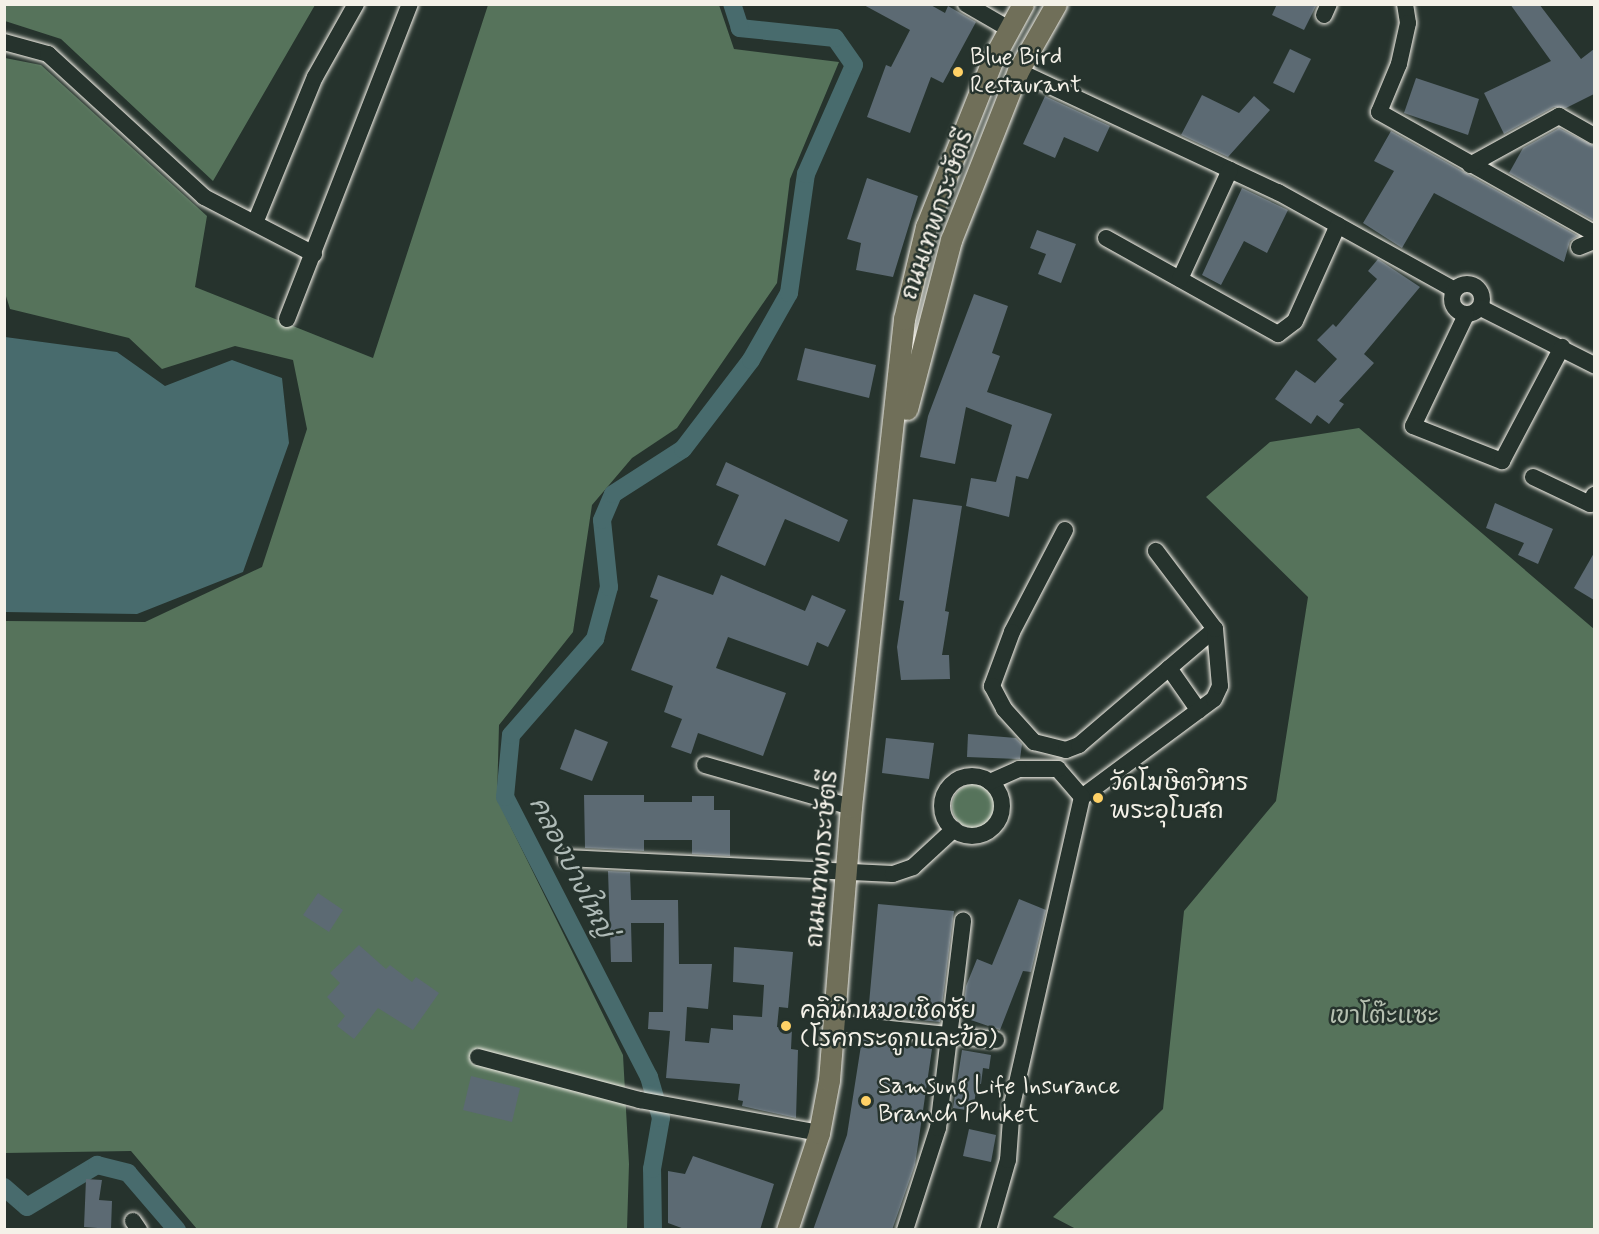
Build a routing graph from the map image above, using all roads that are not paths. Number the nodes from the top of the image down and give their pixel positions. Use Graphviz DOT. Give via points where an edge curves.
graph roads {
  1 [pos="356,4"];
  2 [pos="410,4"];
  3 [pos="966,4"];
  4 [pos="1023,4"];
  5 [pos="1056,4"];
  6 [pos="1405,4"];
  7 [pos="1009,29"];
  8 [pos="4,42"];
  9 [pos="1018,71"];
  10 [pos="1594,136"];
  11 [pos="1470,165"];
  12 [pos="1230,170"];
  13 [pos="255,223"];
  14 [pos="1338,225"];
  15 [pos="1594,233"];
  16 [pos="1106,238"];
  17 [pos="314,254"];
  18 [pos="1180,279"];
  19 [pos="1455,290"];
  20 [pos="1473,311"];
  21 [pos="287,319"];
  22 [pos="904,319"];
  23 [pos="927,325"];
  24 [pos="1563,347"];
  25 [pos="1594,365"];
  26 [pos="1533,477"];
  27 [pos="889,489"];
  28 [pos="1594,495"];
  29 [pos="1065,530"];
  30 [pos="1156,551"];
  31 [pos="1215,629"];
  32 [pos="1169,668"];
  33 [pos="1199,711"];
  34 [pos="705,765"];
  35 [pos="990,782"];
  36 [pos="1082,797"];
  37 [pos="851,807"];
  38 [pos="954,829"];
  39 [pos="566,858"];
  40 [pos="846,873"];
  41 [pos="963,920"];
  42 [pos="834,1023"];
  43 [pos="948,1035"];
  44 [pos="996,1040"];
  45 [pos="478,1057"];
  46 [pos="819,1133"];
  47 [pos="788,1230"];
  48 [pos="905,1230"];
  49 [pos="988,1230"];
  1 -- 13 [label="street" via="315,77"];
  2 -- 17 [label="street"];
  3 -- 7 [label="street"];
  4 -- 7 [label="main road, ถนนเทพกระษัตรี"];
  5 -- 9 [label="main road, ถนนเทพกระษัตรี"];
  6 -- 11 [label="street" via="1408,23 1399,63 1379,112"];
  7 -- 22 [label="main road, ถนนเทพกระษัตรี" via="993,59 926,226"];
  8 -- 13 [label="street" via="48,54 204,197"];
  9 -- 12 [label="street"];
  9 -- 23 [label="main road, ถนนเทพกระษัตรี" via="951,240"];
  10 -- 11 [label="street" via="1559,116"];
  11 -- 15 [label="street"];
  12 -- 14 [label="street"];
  12 -- 18 [label="street"];
  13 -- 17 [label="street"];
  14 -- 18 [label="street" via="1286,332 1278,334"];
  14 -- 19 [label="street"];
  16 -- 18 [label="street"];
  17 -- 21 [label="street"];
  19 -- 20 [label="street" via="1454,307"];
  19 -- 20 [label="street" via="1464,284 1478,288 1483,297"];
  20 -- 24 [label="street"];
  20 -- 24 [label="street" via="1413,426 1502,461"];
  22 -- 23 [label="main road"];
  22 -- 27 [label="main road, ถนนเทพกระษัตรี"];
  23 -- 27 [label="main road, ถนนเทพกระษัตรี"];
  24 -- 25 [label="street"];
  26 -- 28 [label="street" via="1590,504"];
  27 -- 37 [label="main road, ถนนเทพกระษัตรี"];
  29 -- 32 [label="street" via="1012,632 994,681 993,693 1004,708 1034,742 1066,750 1079,745"];
  30 -- 31 [label="street"];
  31 -- 32 [label="street"];
  31 -- 33 [label="street" via="1220,686 1214,699"];
  32 -- 33 [label="street"];
  33 -- 36 [label="street"];
  34 -- 37 [label="street"];
  35 -- 36 [label="street" via="1019,769 1059,769"];
  35 -- 38 [label="street" via="966,777 948,788 942,807"];
  35 -- 38 [label="street" via="1002,801 994,826 979,835"];
  36 -- 49 [label="street" via="1012,1105 1008,1160"];
  37 -- 40 [label="main road, ถนนเทพกระษัตรี"];
  38 -- 40 [label="street" via="913,867 893,874"];
  39 -- 40 [label="street"];
  40 -- 42 [label="main road, ถนนเทพกระษัตรี"];
  41 -- 43 [label="street"];
  42 -- 43 [label="street"];
  42 -- 46 [label="main road, ถนนเทพกระษัตรี"];
  43 -- 44 [label="street"];
  43 -- 48 [label="street" via="938,1128"];
  45 -- 46 [label="street" via="650,1101"];
  46 -- 47 [label="main road, ถนนเทพกระษัตรี"];
}
